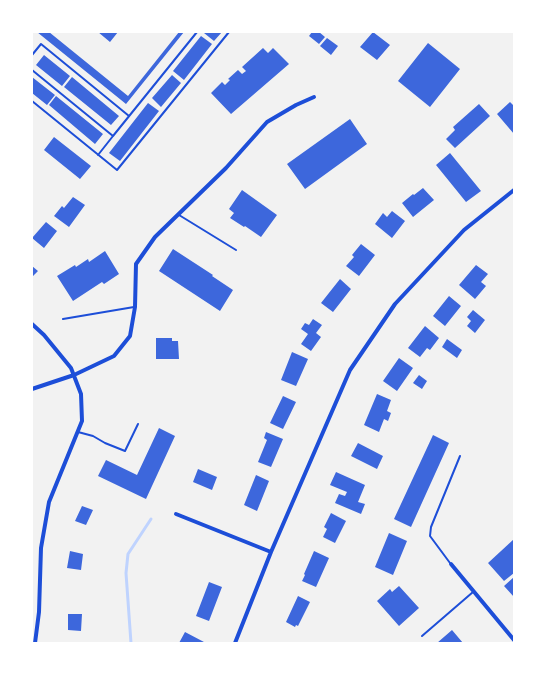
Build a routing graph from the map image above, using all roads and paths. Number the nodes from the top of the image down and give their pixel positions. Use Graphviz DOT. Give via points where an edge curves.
graph roads {
  1 [pos="197,32"];
  2 [pos="229,32"];
  3 [pos="32,55"];
  4 [pos="32,70"];
  5 [pos="314,97"];
  6 [pos="32,101"];
  7 [pos="129,116"];
  8 [pos="113,136"];
  9 [pos="98,154"];
  10 [pos="514,190"];
  11 [pos="178,214"];
  12 [pos="236,250"];
  13 [pos="135,307"];
  14 [pos="64,319"];
  15 [pos="32,324"];
  16 [pos="74,375"];
  17 [pos="32,389"];
  18 [pos="138,424"];
  19 [pos="77,432"];
  20 [pos="460,456"];
  21 [pos="176,514"];
  22 [pos="271,552"];
  23 [pos="451,564"];
  24 [pos="473,592"];
  25 [pos="422,636"];
  26 [pos="514,640"];
  27 [pos="35,643"];
  28 [pos="235,643"];
  1 -- 7 [label="lane"];
  2 -- 9 [label="lane" via="117,170"];
  3 -- 7 [label="lane" via="41,44"];
  4 -- 8 [label="lane"];
  5 -- 11 [label="street" via="267,122 226,168"];
  6 -- 9 [label="lane"];
  7 -- 8 [label="lane"];
  8 -- 9 [label="lane"];
  10 -- 22 [label="street" via="464,230 396,304 350,370"];
  11 -- 12 [label="lane"];
  11 -- 13 [label="street" via="155,237 136,264"];
  13 -- 14 [label="lane"];
  13 -- 16 [label="street" via="130,336 114,356"];
  15 -- 16 [label="street" via="72,368"];
  16 -- 17 [label="street"];
  16 -- 19 [label="street" via="81,394 82,421"];
  18 -- 19 [label="lane" via="125,451 93,436"];
  19 -- 27 [label="street" via="49,502 41,548 39,612"];
  20 -- 23 [label="lane" via="431,527 430,536"];
  21 -- 22 [label="street"];
  22 -- 28 [label="street"];
  23 -- 24 [label="street"];
  24 -- 25 [label="lane"];
  24 -- 26 [label="street"];
}
